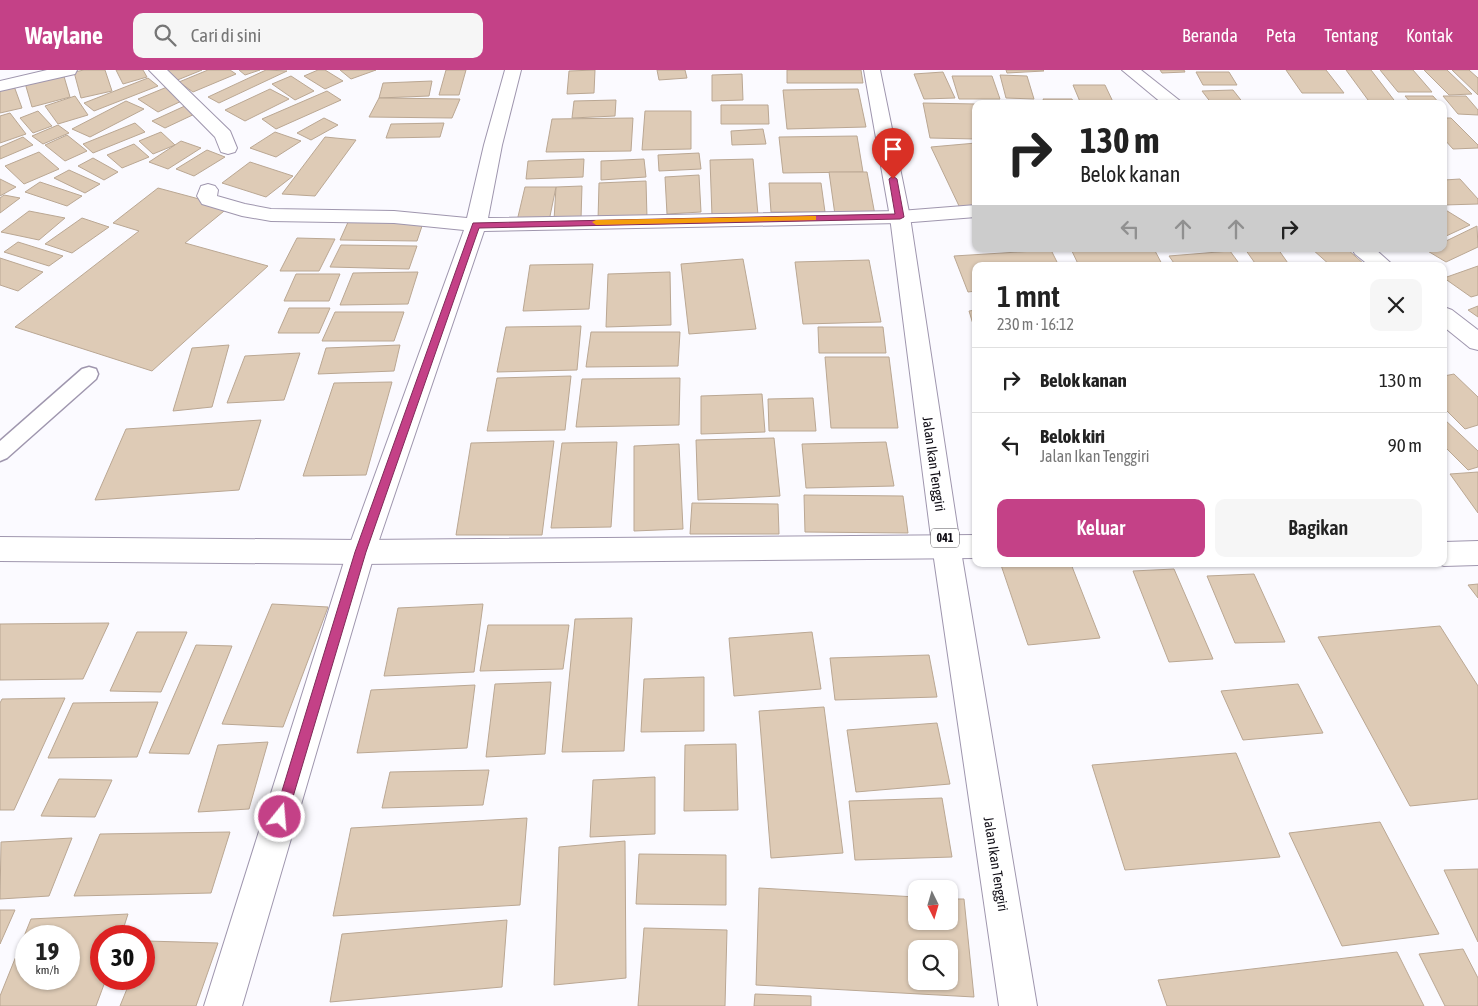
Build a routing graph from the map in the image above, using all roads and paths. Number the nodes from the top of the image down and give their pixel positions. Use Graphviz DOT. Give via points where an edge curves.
graph roads {
  1 [pos="69,70"];
  2 [pos="157,70"];
  3 [pos="513,70"];
  4 [pos="872,70"];
  5 [pos="1130,70"];
  6 [pos="0,86"];
  7 [pos="1170,100"];
  8 [pos="228,148"];
  9 [pos="208,190"];
  10 [pos="972,211"];
  11 [pos="900,217"];
  12 [pos="476,225"];
  13 [pos="1366,252"];
  14 [pos="1379,262"];
  15 [pos="1447,316"];
  16 [pos="1478,342"];
  17 [pos="89,374"];
  18 [pos="0,453"];
  19 [pos="946,545"];
  20 [pos="972,546"];
  21 [pos="0,549"];
  22 [pos="361,552"];
  23 [pos="1478,553"];
  24 [pos="1447,554"];
  25 [pos="223,1006"];
  26 [pos="1018,1006"];
  1 -- 6 [label="street"];
  2 -- 8 [label="street" via="222,134"];
  3 -- 12 [label="street"];
  4 -- 11 [label="street, Jalan Ikan Tenggiri / 041"];
  5 -- 7 [label="street"];
  9 -- 12 [label="street" via="209,200 271,215 394,217"];
  10 -- 11 [label="street"];
  11 -- 12 [label="street"];
  11 -- 19 [label="street, Jalan Ikan Tenggiri / 041"];
  12 -- 22 [label="street"];
  13 -- 14 [label="street"];
  15 -- 16 [label="street"];
  17 -- 18 [label="lane"];
  19 -- 20 [label="street"];
  19 -- 22 [label="street"];
  19 -- 26 [label="street, Jalan Ikan Tenggiri / 041"];
  21 -- 22 [label="street"];
  22 -- 25 [label="street"];
  23 -- 24 [label="street"];
}
